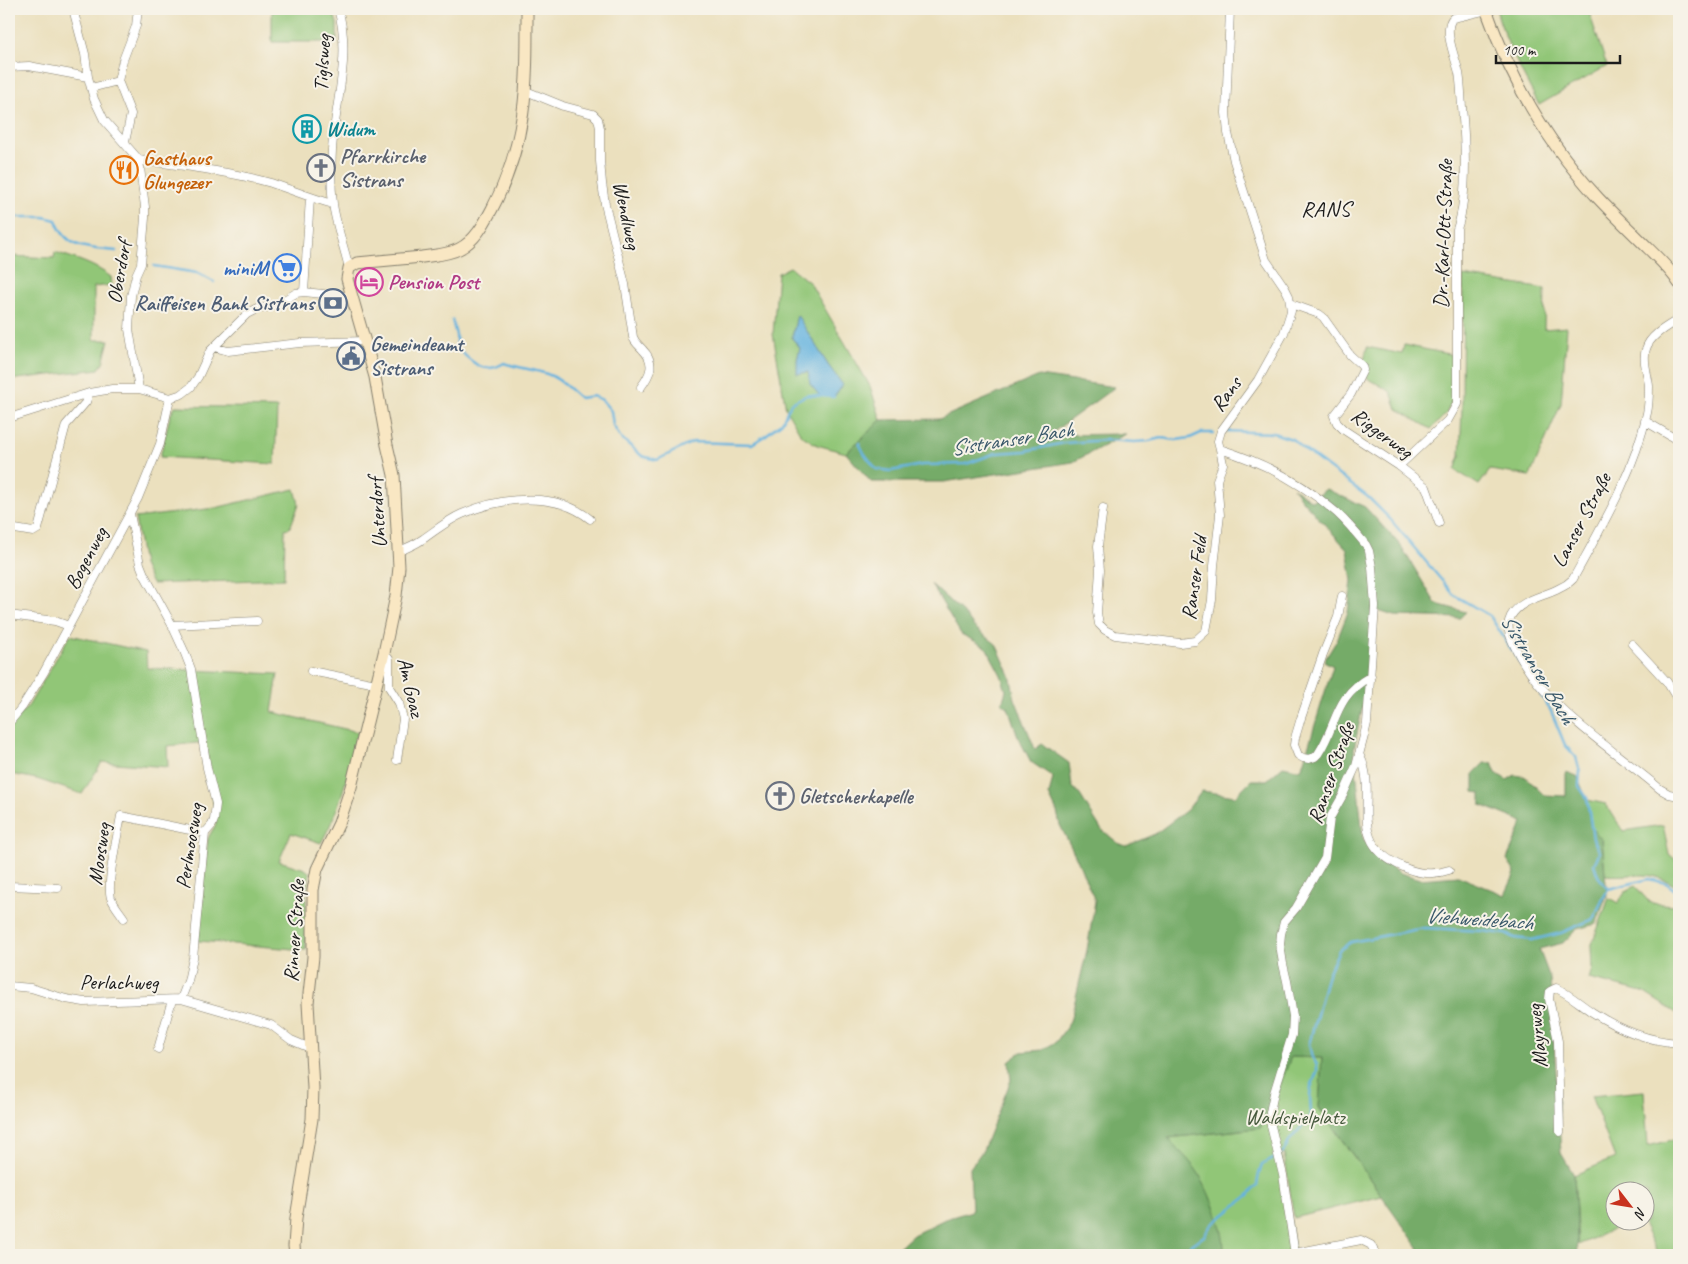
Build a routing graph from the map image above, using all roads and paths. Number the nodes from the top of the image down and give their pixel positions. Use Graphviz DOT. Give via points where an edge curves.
graph roads {
  1 [pos="73,9"];
  2 [pos="138,9"];
  3 [pos="338,9"];
  4 [pos="527,9"];
  5 [pos="1230,9"];
  6 [pos="1487,9"];
  7 [pos="9,67"];
  8 [pos="88,77"];
  9 [pos="118,81"];
  10 [pos="91,88"];
  11 [pos="526,91"];
  12 [pos="125,142"];
  13 [pos="139,160"];
  14 [pos="310,198"];
  15 [pos="333,204"];
  16 [pos="349,268"];
  17 [pos="1679,283"];
  18 [pos="304,292"];
  19 [pos="351,297"];
  20 [pos="1291,304"];
  21 [pos="1679,318"];
  22 [pos="365,341"];
  23 [pos="214,347"];
  24 [pos="641,387"];
  25 [pos="139,389"];
  26 [pos="89,393"];
  27 [pos="170,398"];
  28 [pos="9,418"];
  29 [pos="1645,421"];
  30 [pos="1679,441"];
  31 [pos="1220,449"];
  32 [pos="1399,466"];
  33 [pos="1103,508"];
  34 [pos="130,514"];
  35 [pos="590,519"];
  36 [pos="1438,524"];
  37 [pos="9,528"];
  38 [pos="399,551"];
  39 [pos="1342,596"];
  40 [pos="9,615"];
  41 [pos="257,621"];
  42 [pos="172,625"];
  43 [pos="70,626"];
  44 [pos="1632,644"];
  45 [pos="384,653"];
  46 [pos="311,671"];
  47 [pos="1371,676"];
  48 [pos="376,684"];
  49 [pos="1679,702"];
  50 [pos="9,723"];
  51 [pos="1359,754"];
  52 [pos="397,760"];
  53 [pos="1679,796"];
  54 [pos="205,833"];
  55 [pos="1449,870"];
  56 [pos="9,886"];
  57 [pos="58,888"];
  58 [pos="124,918"];
  59 [pos="9,986"];
  60 [pos="172,1000"];
  61 [pos="181,1000"];
  62 [pos="1679,1043"];
  63 [pos="310,1048"];
  64 [pos="158,1049"];
  65 [pos="1560,1132"];
  66 [pos="1295,1254"];
  67 [pos="295,1255"];
  68 [pos="1376,1255"];
  1 -- 8 [label="street"];
  2 -- 9 [label="street" via="136,26"];
  3 -- 15 [label="street, Tiglsweg" via="344,54 332,152"];
  4 -- 11 [label="main road"];
  5 -- 20 [label="street" via="1227,120 1234,161 1262,250"];
  6 -- 17 [label="main road" via="1503,52 1548,136 1602,203"];
  6 -- 32 [label="street, Dr.-Karl-Ott-Straße" via="1453,18 1448,28 1459,75 1464,136 1461,216 1456,229 1456,404 1448,420"];
  7 -- 8 [label="street" via="29,66"];
  8 -- 10 [label="street"];
  9 -- 10 [label="street"];
  9 -- 12 [label="street" via="131,114"];
  10 -- 12 [label="street" via="104,120"];
  11 -- 16 [label="main road" via="513,162 491,212 471,240 445,254 357,263"];
  11 -- 24 [label="street, Wendlweg" via="593,114 598,119 605,204 625,284 633,337 650,361 651,371"];
  12 -- 13 [label="street"];
  13 -- 14 [label="street" via="271,183"];
  13 -- 25 [label="street, Oberdorf" via="145,218 141,264 133,282 129,323"];
  14 -- 15 [label="street"];
  14 -- 18 [label="street"];
  15 -- 16 [label="street, Tiglsweg"];
  16 -- 19 [label="main road, Unterdorf"];
  18 -- 19 [label="street"];
  18 -- 23 [label="street" via="276,305 252,311"];
  19 -- 22 [label="main road, Unterdorf"];
  20 -- 31 [label="street, Rans" via="1280,342 1258,380 1221,431"];
  20 -- 32 [label="street, Riggerweg" via="1323,318 1362,366 1352,394 1334,419 1344,430"];
  21 -- 29 [label="street, Lanser Straße" via="1650,340 1646,347 1649,397"];
  22 -- 23 [label="street" via="300,343 228,351"];
  22 -- 38 [label="main road, Unterdorf" via="394,475"];
  23 -- 27 [label="street" via="191,387"];
  25 -- 26 [label="street"];
  25 -- 27 [label="street"];
  26 -- 28 [label="street"];
  26 -- 37 [label="street" via="86,402 66,425 38,529 33,532"];
  27 -- 34 [label="street, Bogenweg" via="160,444"];
  29 -- 30 [label="street"];
  29 -- 53 [label="street, Lanser Straße" via="1620,489 1573,580 1525,603 1512,614 1508,626 1519,654 1550,698 1660,789"];
  31 -- 33 [label="street, Ranser Feld" via="1223,464 1216,480 1220,515 1212,600 1208,626 1195,641 1180,643 1121,636 1110,633 1099,624 1096,612 1100,570 1098,546"];
  31 -- 47 [label="street, Ranser Straße" via="1243,456 1305,489 1338,514 1366,545 1372,567 1375,606"];
  32 -- 36 [label="street, Riggerweg" via="1426,487"];
  34 -- 42 [label="street, Perlmoosweg" via="140,564"];
  34 -- 43 [label="street, Bogenweg"];
  35 -- 38 [label="street" via="567,505 516,499 501,501 460,514"];
  38 -- 45 [label="main road, Unterdorf" via="397,586"];
  39 -- 47 [label="street" via="1338,617 1300,718 1294,745 1298,755 1315,758 1350,691"];
  40 -- 43 [label="street"];
  41 -- 42 [label="street"];
  42 -- 54 [label="street, Perlmoosweg" via="191,669 216,804 214,820"];
  43 -- 50 [label="street, Bogenweg" via="26,701"];
  44 -- 49 [label="street" via="1667,682"];
  45 -- 48 [label="main road, Unterdorf"];
  45 -- 52 [label="street, Am Goaz" via="390,659 389,686 402,714"];
  46 -- 48 [label="street"];
  47 -- 51 [label="street, Ranser Straße" via="1367,724"];
  48 -- 63 [label="main road, Rinner Straße" via="348,798 318,869 313,890 308,1003"];
  51 -- 55 [label="street" via="1366,772 1368,834 1376,848 1391,861 1411,871 1426,874"];
  51 -- 66 [label="street, Ranser Straße" via="1330,818 1325,858 1296,908 1284,922 1281,934 1293,1016 1292,1035 1270,1112"];
  54 -- 58 [label="street, Moosweg" via="121,816 110,892"];
  54 -- 61 [label="street, Perlmoosweg" via="193,958"];
  56 -- 57 [label="street"];
  59 -- 60 [label="street, Perlachweg" via="31,988 84,1002"];
  60 -- 61 [label="street, Perlachweg"];
  60 -- 64 [label="street, Perlachweg"];
  61 -- 63 [label="street, Perlachweg" via="271,1025 291,1040"];
  62 -- 65 [label="street, Mayrweg" via="1631,1033 1592,1012 1562,990 1550,990 1558,1041"];
  63 -- 67 [label="main road, Rinner Straße" via="312,1119 296,1218"];
  66 -- 68 [label="street" via="1358,1240 1368,1242"];
}
